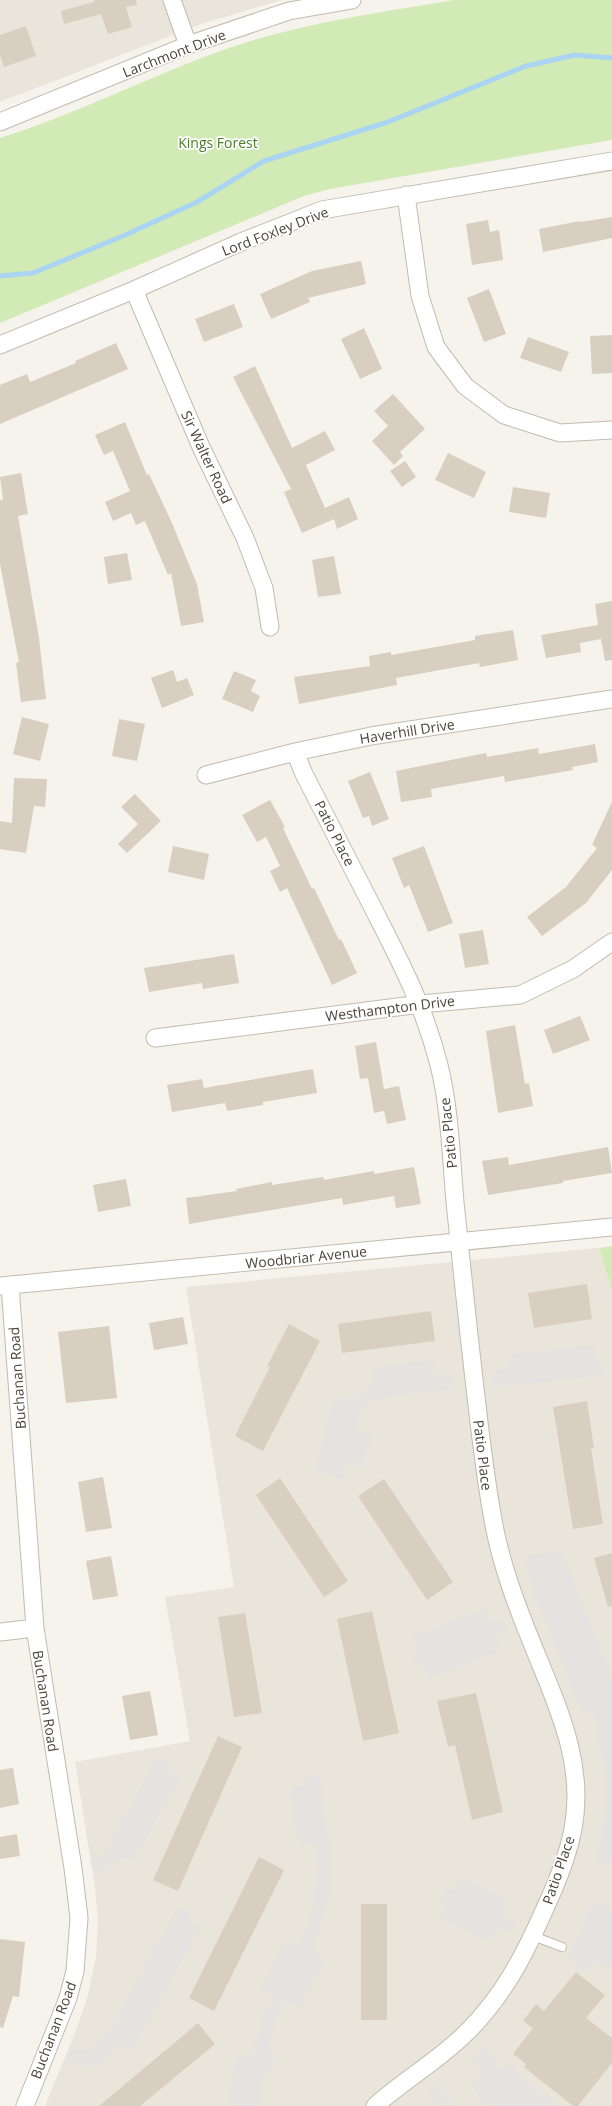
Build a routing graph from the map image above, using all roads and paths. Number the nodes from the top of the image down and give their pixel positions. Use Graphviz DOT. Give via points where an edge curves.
graph roads {
  1 [pos="172,0"];
  2 [pos="352,0"];
  3 [pos="188,45"];
  4 [pos="0,122"];
  5 [pos="612,161"];
  6 [pos="406,195"];
  7 [pos="134,290"];
  8 [pos="0,345"];
  9 [pos="612,430"];
  10 [pos="270,627"];
  11 [pos="612,699"];
  12 [pos="295,752"];
  13 [pos="206,775"];
  14 [pos="612,942"];
  15 [pos="421,1004"];
  16 [pos="155,1038"];
  17 [pos="612,1227"];
  18 [pos="459,1241"];
  19 [pos="5,1286"];
  20 [pos="35,1628"];
  21 [pos="0,1632"];
  22 [pos="533,1936"];
  23 [pos="562,1947"];
  24 [pos="25,2106"];
  25 [pos="375,2106"];
  1 -- 3 [label="street"];
  2 -- 3 [label="street, Larchmont Drive" via="289,11"];
  3 -- 4 [label="street, Larchmont Drive"];
  5 -- 6 [label="street, Lord Foxley Drive"];
  6 -- 7 [label="street, Lord Foxley Drive" via="322,210 241,242"];
  6 -- 9 [label="street" via="420,296 436,347 465,386 504,415 560,433"];
  7 -- 8 [label="street, Lord Foxley Drive"];
  7 -- 10 [label="street, Sir Walter Road" via="201,447 245,538 264,588"];
  11 -- 12 [label="street, Haverhill Drive" via="371,736"];
  12 -- 13 [label="street, Haverhill Drive"];
  12 -- 15 [label="street, Patio Place"];
  14 -- 15 [label="street, Westhampton Drive" via="573,969 520,995"];
  15 -- 16 [label="street, Westhampton Drive"];
  15 -- 18 [label="street, Patio Place" via="431,1034 445,1096"];
  17 -- 18 [label="street, Woodbriar Avenue"];
  18 -- 19 [label="street, Woodbriar Avenue"];
  18 -- 22 [label="street, Patio Place" via="487,1491 497,1540 522,1618 561,1714 570,1743 574,1770 574,1823 568,1848"];
  19 -- 20 [label="street, Buchanan Road"];
  20 -- 21 [label="street"];
  20 -- 24 [label="street, Buchanan Road" via="79,1918 75,1971 68,1998"];
  22 -- 23 [label="lane"];
  22 -- 25 [label="street, Patio Place" via="513,1975 485,2014 443,2054"];
}
